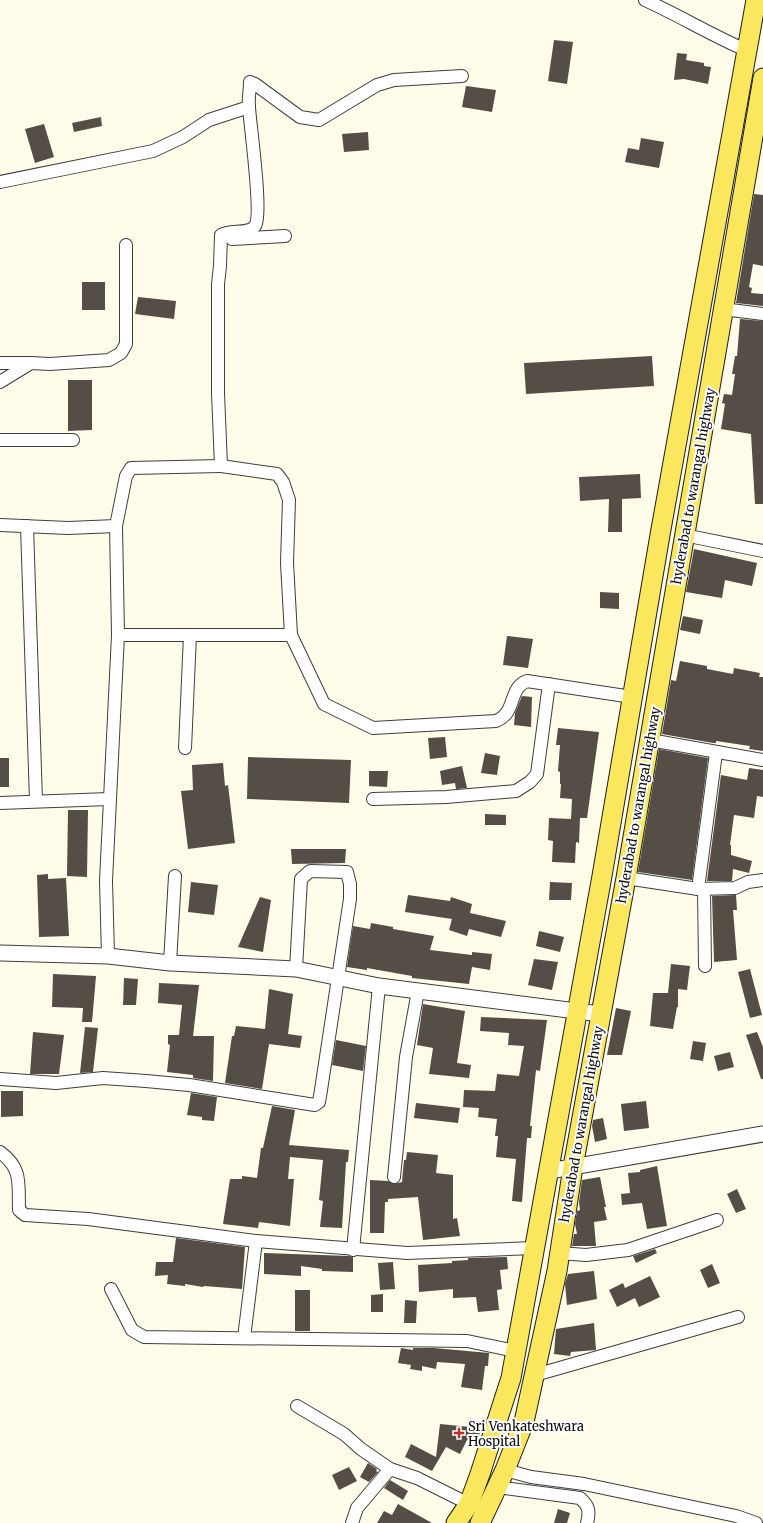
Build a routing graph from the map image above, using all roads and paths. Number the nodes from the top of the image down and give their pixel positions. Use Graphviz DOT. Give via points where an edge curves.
graph roads {
  1 [pos="645,0"];
  2 [pos="756,0"];
  3 [pos="748,51"];
  4 [pos="462,76"];
  5 [pos="763,78"];
  6 [pos="249,107"];
  7 [pos="757,147"];
  8 [pos="0,182"];
  9 [pos="285,236"];
  10 [pos="221,239"];
  11 [pos="126,246"];
  12 [pos="723,309"];
  13 [pos="763,314"];
  14 [pos="0,363"];
  15 [pos="30,363"];
  16 [pos="0,382"];
  17 [pos="0,440"];
  18 [pos="73,440"];
  19 [pos="221,466"];
  20 [pos="0,525"];
  21 [pos="27,526"];
  22 [pos="116,526"];
  23 [pos="684,535"];
  24 [pos="763,551"];
  25 [pos="118,635"];
  26 [pos="190,635"];
  27 [pos="291,635"];
  28 [pos="549,684"];
  29 [pos="632,697"];
  30 [pos="650,740"];
  31 [pos="185,748"];
  32 [pos="716,753"];
  33 [pos="763,760"];
  34 [pos="109,798"];
  35 [pos="373,799"];
  36 [pos="36,801"];
  37 [pos="0,803"];
  38 [pos="175,876"];
  39 [pos="626,878"];
  40 [pos="763,880"];
  41 [pos="701,889"];
  42 [pos="0,953"];
  43 [pos="108,956"];
  44 [pos="170,963"];
  45 [pos="705,966"];
  46 [pos="296,969"];
  47 [pos="339,977"];
  48 [pos="379,986"];
  49 [pos="418,991"];
  50 [pos="578,1012"];
  51 [pos="600,1014"];
  52 [pos="0,1079"];
  53 [pos="763,1134"];
  54 [pos="0,1152"];
  55 [pos="573,1167"];
  56 [pos="549,1170"];
  57 [pos="394,1177"];
  58 [pos="717,1220"];
  59 [pos="256,1241"];
  60 [pos="534,1248"];
  61 [pos="354,1250"];
  62 [pos="559,1254"];
  63 [pos="111,1289"];
  64 [pos="738,1317"];
  65 [pos="244,1338"];
  66 [pos="515,1351"];
  67 [pos="535,1375"];
  68 [pos="297,1406"];
  69 [pos="390,1468"];
  70 [pos="505,1470"];
  71 [pos="497,1487"];
  72 [pos="469,1504"];
  73 [pos="352,1523"];
  74 [pos="456,1523"];
  75 [pos="480,1523"];
  76 [pos="587,1523"];
  77 [pos="756,1523"];
  1 -- 3 [label="street" via="715,37"];
  2 -- 3 [label="main road"];
  3 -- 29 [label="main road" via="700,306"];
  4 -- 6 [label="street" via="394,80 377,85 319,120 300,117 250,82"];
  5 -- 7 [label="main road, hyderabad to warangal highway"];
  6 -- 8 [label="street" via="209,120 183,137 153,151"];
  6 -- 10 [label="street" via="257,222 251,229 226,231 221,235"];
  7 -- 12 [label="main road, hyderabad to warangal highway"];
  9 -- 10 [label="street"];
  10 -- 19 [label="street" via="218,284"];
  11 -- 15 [label="street" via="126,344 121,353 109,360"];
  12 -- 13 [label="street"];
  12 -- 23 [label="main road, hyderabad to warangal highway"];
  14 -- 15 [label="street"];
  15 -- 16 [label="street"];
  17 -- 18 [label="street"];
  19 -- 22 [label="street" via="132,468 126,476"];
  19 -- 27 [label="street" via="277,474 283,482 289,500 287,563"];
  20 -- 21 [label="street"];
  21 -- 22 [label="street"];
  21 -- 36 [label="street"];
  22 -- 25 [label="street"];
  23 -- 24 [label="street"];
  23 -- 30 [label="main road, hyderabad to warangal highway"];
  25 -- 26 [label="street"];
  25 -- 34 [label="street"];
  26 -- 27 [label="street"];
  26 -- 31 [label="street"];
  27 -- 28 [label="street" via="324,704 373,728 496,721 507,714 522,683 527,681"];
  28 -- 29 [label="street"];
  28 -- 35 [label="street" via="537,774 530,782 516,791 446,797"];
  29 -- 50 [label="main road"];
  30 -- 32 [label="street"];
  30 -- 39 [label="main road, hyderabad to warangal highway"];
  32 -- 33 [label="street"];
  32 -- 41 [label="street"];
  34 -- 36 [label="street"];
  34 -- 43 [label="street" via="106,881"];
  36 -- 37 [label="street"];
  38 -- 44 [label="street"];
  39 -- 41 [label="street"];
  39 -- 51 [label="main road, hyderabad to warangal highway"];
  40 -- 41 [label="street" via="748,882 735,888"];
  41 -- 45 [label="street"];
  42 -- 43 [label="street"];
  43 -- 44 [label="street"];
  44 -- 46 [label="street"];
  46 -- 47 [label="street"];
  46 -- 47 [label="street" via="301,879 310,871 347,872 350,899"];
  47 -- 48 [label="street"];
  47 -- 52 [label="street" via="319,1102 315,1105 189,1085 146,1081 103,1078 56,1083"];
  48 -- 49 [label="street"];
  48 -- 61 [label="street"];
  49 -- 50 [label="street"];
  49 -- 57 [label="street" via="406,1057"];
  50 -- 51 [label="street"];
  50 -- 56 [label="main road"];
  51 -- 55 [label="main road, hyderabad to warangal highway"];
  53 -- 55 [label="street"];
  54 -- 59 [label="street" via="11,1160 18,1173 19,1210 25,1215 88,1219"];
  55 -- 56 [label="street"];
  55 -- 62 [label="main road, hyderabad to warangal highway"];
  56 -- 60 [label="main road"];
  58 -- 62 [label="street" via="628,1250 586,1255"];
  59 -- 61 [label="street"];
  59 -- 65 [label="street"];
  60 -- 61 [label="street" via="407,1253"];
  60 -- 66 [label="main road"];
  62 -- 67 [label="main road, hyderabad to warangal highway"];
  63 -- 65 [label="street" via="132,1330 144,1337"];
  64 -- 67 [label="street"];
  65 -- 66 [label="street" via="467,1341"];
  66 -- 72 [label="main road" via="510,1378"];
  67 -- 70 [label="main road, hyderabad to warangal highway" via="524,1422"];
  68 -- 69 [label="street" via="344,1434"];
  69 -- 72 [label="street" via="417,1478"];
  69 -- 73 [label="street" via="357,1508"];
  70 -- 71 [label="main road, hyderabad to warangal highway"];
  70 -- 77 [label="street" via="736,1516"];
  71 -- 75 [label="main road, hyderabad to warangal highway"];
  71 -- 76 [label="street" via="580,1498 590,1512"];
  72 -- 74 [label="main road"];
}
